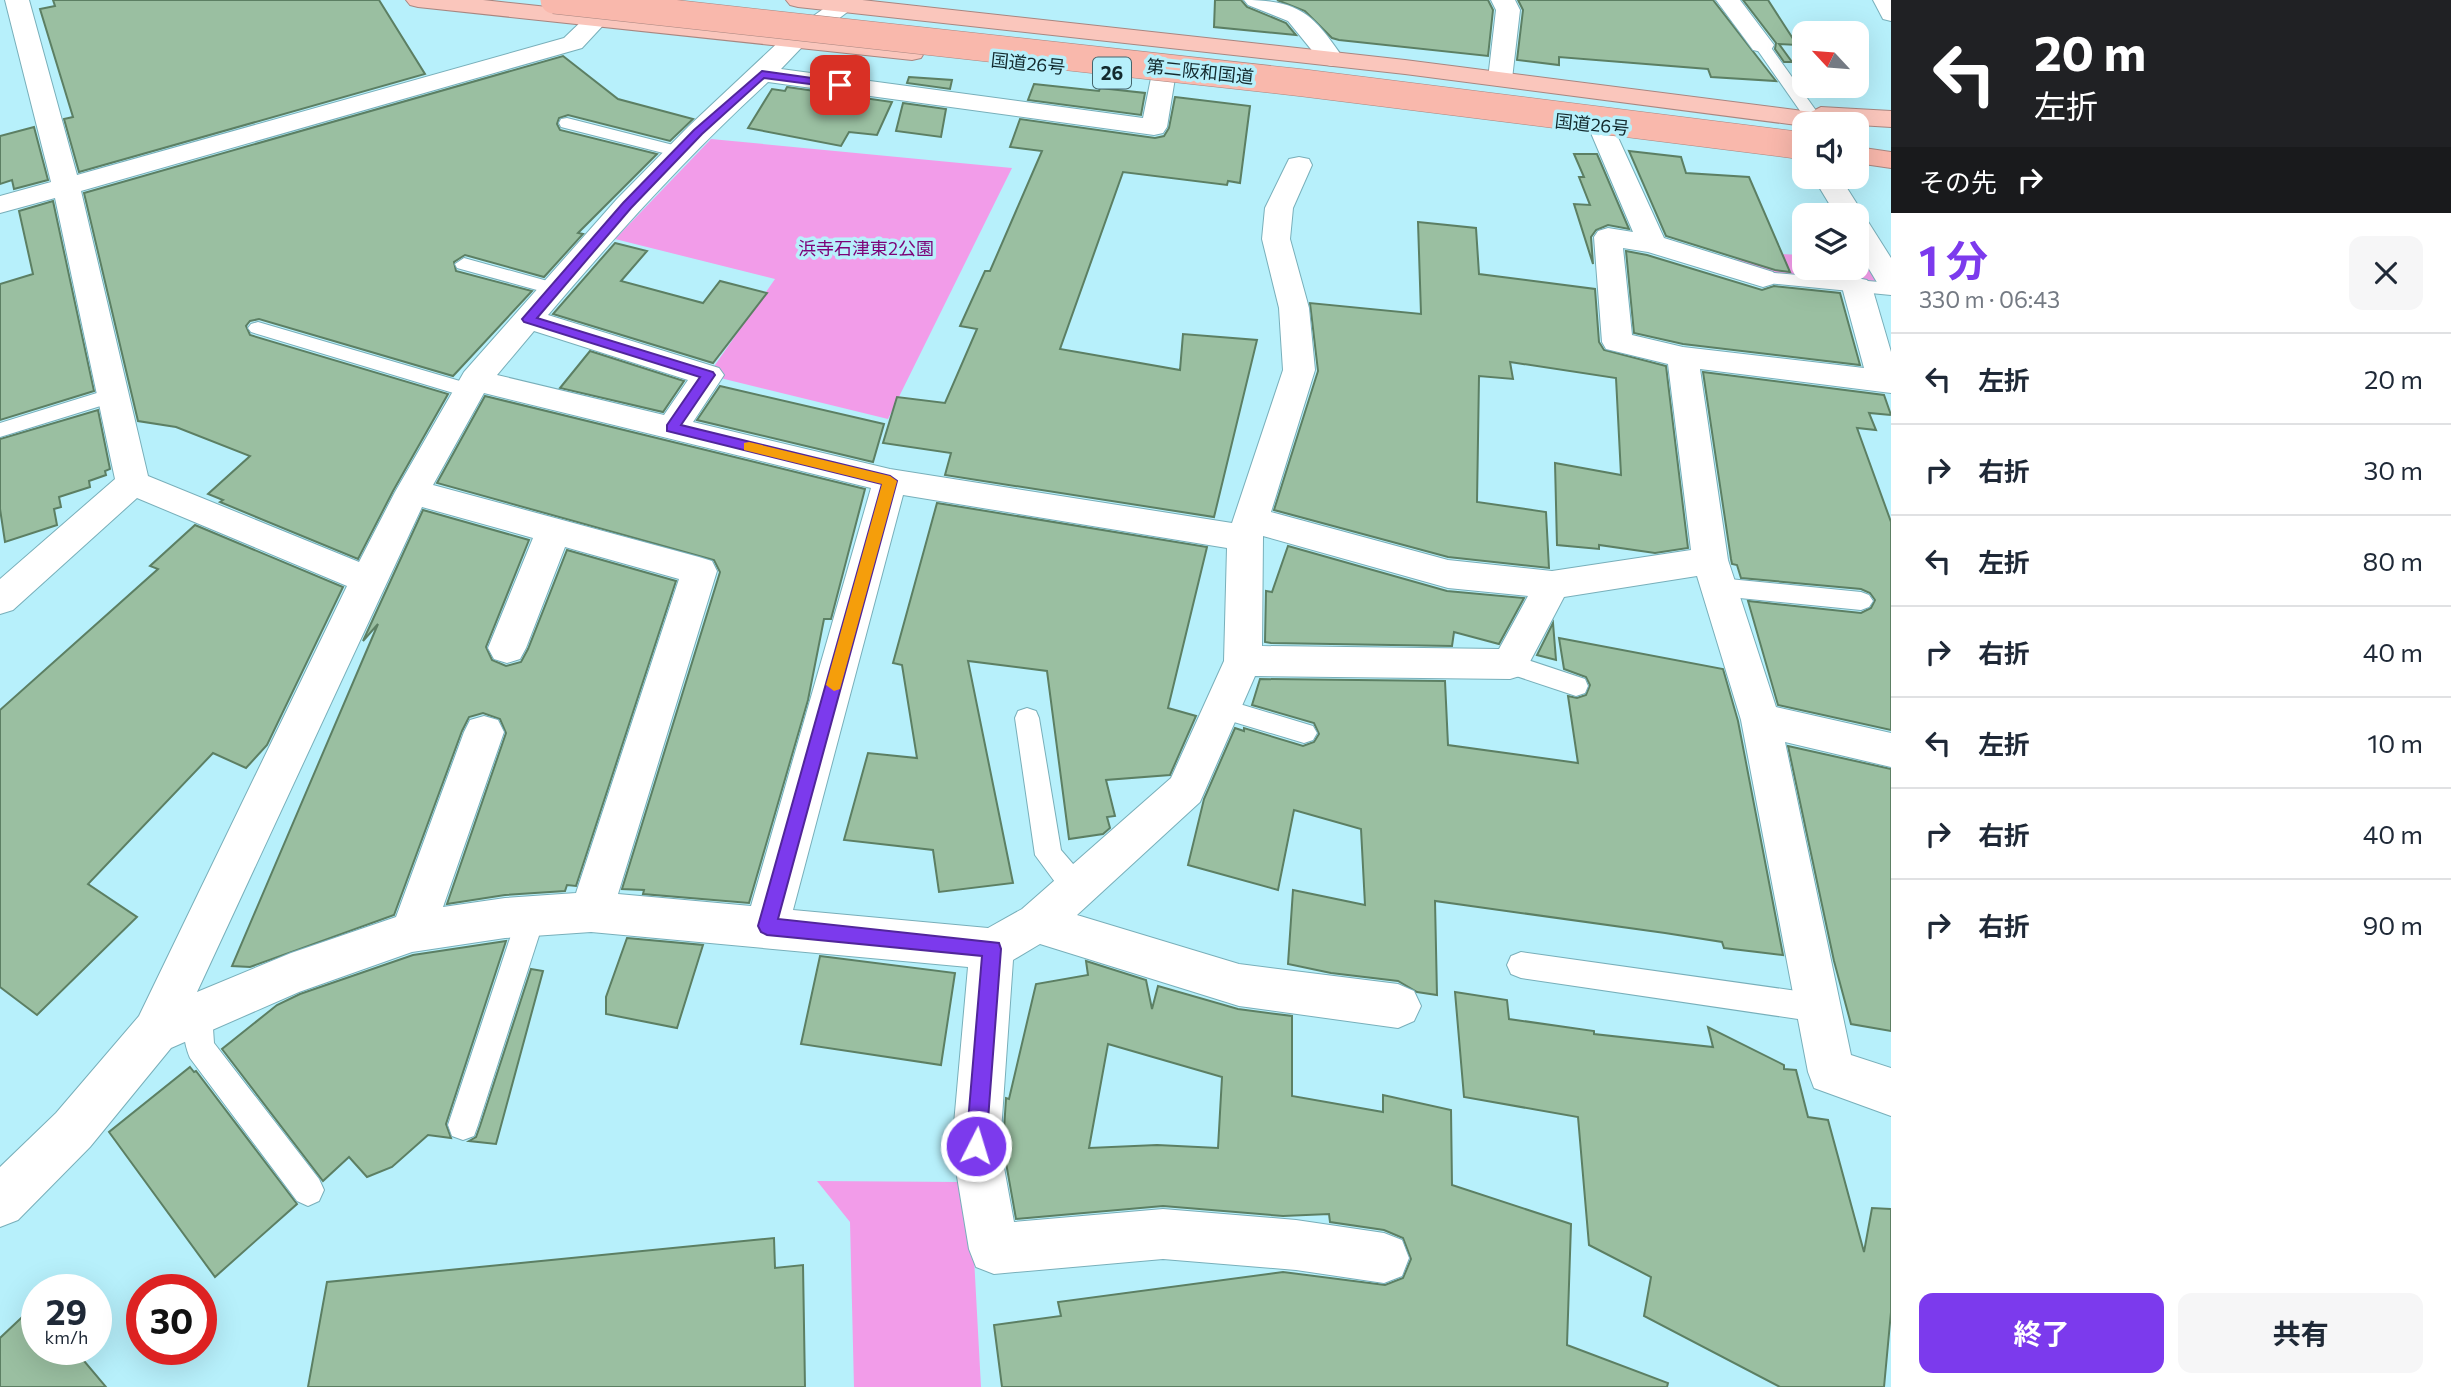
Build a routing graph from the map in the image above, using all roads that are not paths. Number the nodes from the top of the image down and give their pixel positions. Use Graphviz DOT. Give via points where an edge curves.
graph roads {
  1 [pos="17,0"];
  2 [pos="418,0"];
  3 [pos="554,0"];
  4 [pos="687,0"];
  5 [pos="799,0"];
  6 [pos="1256,0"];
  7 [pos="1503,0"];
  8 [pos="1728,0"];
  9 [pos="1885,0"];
  10 [pos="848,2"];
  11 [pos="1891,13"];
  12 [pos="596,20"];
  13 [pos="794,41"];
  14 [pos="1762,45"];
  15 [pos="1332,59"];
  16 [pos="762,74"];
  17 [pos="1163,78"];
  18 [pos="1500,79"];
  19 [pos="1743,110"];
  20 [pos="1802,112"];
  21 [pos="1792,117"];
  22 [pos="1891,119"];
  23 [pos="1792,120"];
  24 [pos="1869,120"];
  25 [pos="1792,121"];
  26 [pos="567,123"];
  27 [pos="1601,126"];
  28 [pos="1869,127"];
  29 [pos="1891,130"];
  30 [pos="1869,141"];
  31 [pos="1792,144"];
  32 [pos="1891,144"];
  33 [pos="1792,151"];
  34 [pos="679,152"];
  35 [pos="1869,157"];
  36 [pos="1891,160"];
  37 [pos="1869,163"];
  38 [pos="1299,165"];
  39 [pos="1891,166"];
  40 [pos="66,186"];
  41 [pos="0,205"];
  42 [pos="1653,244"];
  43 [pos="1869,246"];
  44 [pos="464,264"];
  45 [pos="1763,278"];
  46 [pos="1891,282"];
  47 [pos="1857,287"];
  48 [pos="555,289"];
  49 [pos="1891,289"];
  50 [pos="528,319"];
  51 [pos="258,328"];
  52 [pos="1683,357"];
  53 [pos="1887,380"];
  54 [pos="472,385"];
  55 [pos="113,395"];
  56 [pos="672,428"];
  57 [pos="0,430"];
  58 [pos="890,481"];
  59 [pos="133,483"];
  60 [pos="412,492"];
  61 [pos="1248,529"];
  62 [pos="553,532"];
  63 [pos="1715,574"];
  64 [pos="368,580"];
  65 [pos="1552,585"];
  66 [pos="0,600"];
  67 [pos="1861,601"];
  68 [pos="507,648"];
  69 [pos="1244,661"];
  70 [pos="1510,664"];
  71 [pos="1576,686"];
  72 [pos="1223,709"];
  73 [pos="1027,718"];
  74 [pos="1761,720"];
  75 [pos="484,732"];
  76 [pos="1304,733"];
  77 [pos="1891,750"];
  78 [pos="1076,888"];
  79 [pos="592,912"];
  80 [pos="531,917"];
  81 [pos="1037,923"];
  82 [pos="767,926"];
  83 [pos="412,932"];
  84 [pos="992,949"];
  85 [pos="1521,965"];
  86 [pos="1398,1006"];
  87 [pos="1818,1008"];
  88 [pos="198,1014"];
  89 [pos="155,1032"];
  90 [pos="1891,1092"];
  91 [pos="464,1125"];
  92 [pos="308,1190"];
  93 [pos="0,1202"];
  94 [pos="1384,1258"];
  1 -- 40 [label="street"];
  2 -- 12 [label="highway, 国道26号 / 26"];
  3 -- 31 [label="highway, 第二阪和国道 / 26, bridge" via="1304,83"];
  4 -- 25 [label="highway, 第二阪和国道 / 26"];
  5 -- 10 [label="highway, 国道26号 / 26"];
  6 -- 15 [label="street" via="1296,16"];
  7 -- 18 [label="street" via="1508,10"];
  8 -- 14 [label="street"];
  9 -- 11 [label="street"];
  10 -- 13 [label="street"];
  10 -- 15 [label="highway, 国道26号 / 26"];
  12 -- 13 [label="highway, 国道26号 / 26"];
  12 -- 40 [label="street" via="573,43"];
  13 -- 16 [label="street"];
  13 -- 17 [label="highway, 国道26号 / 26"];
  14 -- 20 [label="lane"];
  15 -- 18 [label="highway, 国道26号 / 26"];
  16 -- 17 [label="street" via="1154,127"];
  16 -- 34 [label="street"];
  17 -- 27 [label="highway, 国道26号 / 26"];
  18 -- 19 [label="highway, 国道26号 / 26"];
  19 -- 21 [label="highway, 国道26号 / 26"];
  19 -- 23 [label="highway"];
  22 -- 24 [label="highway"];
  26 -- 34 [label="lane"];
  27 -- 33 [label="highway, 国道26号 / 26"];
  27 -- 42 [label="street"];
  28 -- 29 [label="highway"];
  30 -- 32 [label="highway"];
  34 -- 48 [label="street"];
  35 -- 36 [label="highway"];
  37 -- 39 [label="highway"];
  38 -- 61 [label="street" via="1279,208 1276,239 1294,308 1299,370"];
  40 -- 41 [label="street"];
  40 -- 55 [label="street"];
  42 -- 45 [label="street"];
  42 -- 52 [label="street" via="1608,237 1617,342"];
  43 -- 46 [label="street"];
  44 -- 48 [label="lane"];
  45 -- 47 [label="lane"];
  47 -- 49 [label="lane"];
  47 -- 53 [label="street"];
  48 -- 50 [label="street"];
  50 -- 54 [label="street"];
  50 -- 56 [label="street" via="708,375"];
  51 -- 54 [label="lane"];
  52 -- 53 [label="street"];
  52 -- 63 [label="street"];
  54 -- 56 [label="street"];
  54 -- 60 [label="street"];
  55 -- 57 [label="lane"];
  55 -- 59 [label="street"];
  56 -- 58 [label="street"];
  58 -- 61 [label="street"];
  58 -- 82 [label="street"];
  59 -- 64 [label="street"];
  59 -- 66 [label="street"];
  60 -- 62 [label="street"];
  60 -- 64 [label="street"];
  61 -- 65 [label="street" via="1448,574"];
  61 -- 69 [label="street"];
  62 -- 68 [label="street"];
  62 -- 79 [label="street" via="699,571"];
  63 -- 65 [label="street"];
  63 -- 67 [label="lane"];
  63 -- 74 [label="street"];
  64 -- 89 [label="street"];
  65 -- 70 [label="street"];
  69 -- 70 [label="street"];
  69 -- 72 [label="street"];
  70 -- 71 [label="lane"];
  72 -- 76 [label="lane"];
  72 -- 78 [label="street" via="1186,790"];
  73 -- 78 [label="lane" via="1048,855"];
  74 -- 77 [label="street"];
  74 -- 87 [label="street"];
  75 -- 83 [label="street"];
  78 -- 81 [label="street"];
  79 -- 80 [label="street"];
  79 -- 82 [label="street"];
  80 -- 83 [label="street"];
  80 -- 91 [label="lane"];
  81 -- 84 [label="street"];
  81 -- 86 [label="street" via="1239,985"];
  82 -- 84 [label="street"];
  83 -- 88 [label="street" via="292,974"];
  84 -- 94 [label="street" via="976,1146 994,1248 1163,1234"];
  85 -- 87 [label="lane"];
  87 -- 90 [label="street" via="1831,1072"];
  88 -- 89 [label="street"];
  88 -- 92 [label="lane" via="200,1048"];
  89 -- 93 [label="street" via="73,1130"];
}
